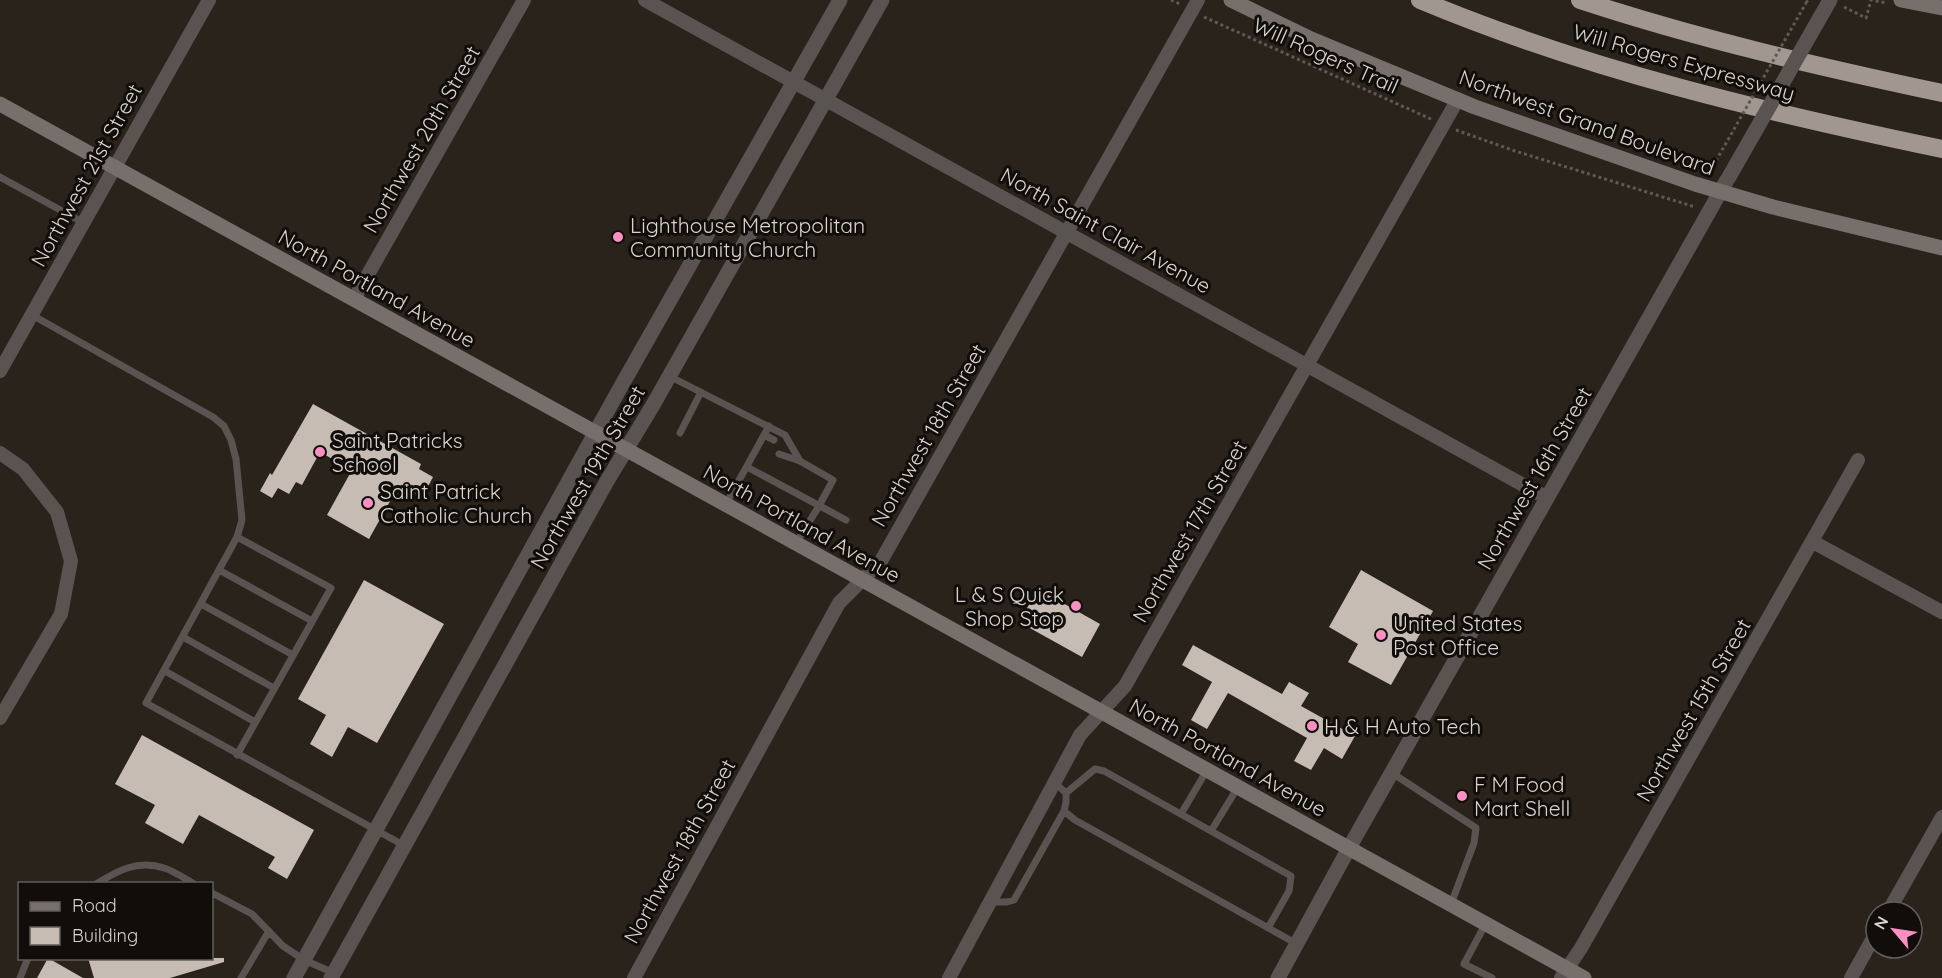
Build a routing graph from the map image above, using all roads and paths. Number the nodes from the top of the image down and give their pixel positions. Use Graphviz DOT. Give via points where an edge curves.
graph roads {
  1 [pos="209,0"];
  2 [pos="524,0"];
  3 [pos="645,0"];
  4 [pos="840,0"];
  5 [pos="882,0"];
  6 [pos="1198,0"];
  7 [pos="1231,0"];
  8 [pos="1420,0"];
  9 [pos="1580,0"];
  10 [pos="1809,0"];
  11 [pos="1830,0"];
  12 [pos="1871,0"];
  13 [pos="1901,0"];
  14 [pos="1846,8"];
  15 [pos="1942,8"];
  16 [pos="1215,22"];
  17 [pos="794,82"];
  18 [pos="1942,93"];
  19 [pos="825,99"];
  20 [pos="1458,99"];
  21 [pos="0,104"];
  22 [pos="1424,116"];
  23 [pos="1468,134"];
  24 [pos="1942,149"];
  25 [pos="1713,166"];
  26 [pos="115,168"];
  27 [pos="0,177"];
  28 [pos="1721,192"];
  29 [pos="1686,205"];
  30 [pos="84,222"];
  31 [pos="1067,232"];
  32 [pos="1942,248"];
  33 [pos="354,300"];
  34 [pos="32,315"];
  35 [pos="1307,365"];
  36 [pos="0,371"];
  37 [pos="669,376"];
  38 [pos="701,392"];
  39 [pos="770,426"];
  40 [pos="595,432"];
  41 [pos="680,433"];
  42 [pos="764,435"];
  43 [pos="774,440"];
  44 [pos="759,445"];
  45 [pos="785,445"];
  46 [pos="626,449"];
  47 [pos="769,449"];
  48 [pos="0,453"];
  49 [pos="779,454"];
  50 [pos="1858,460"];
  51 [pos="800,461"];
  52 [pos="747,467"];
  53 [pos="1547,498"];
  54 [pos="726,504"];
  55 [pos="819,506"];
  56 [pos="846,520"];
  57 [pos="237,537"];
  58 [pos="796,543"];
  59 [pos="1813,543"];
  60 [pos="219,570"];
  61 [pos="862,580"];
  62 [pos="201,604"];
  63 [pos="1942,612"];
  64 [pos="312,621"];
  65 [pos="183,637"];
  66 [pos="293,655"];
  67 [pos="165,671"];
  68 [pos="274,688"];
  69 [pos="1102,712"];
  70 [pos="0,718"];
  71 [pos="255,722"];
  72 [pos="237,755"];
  73 [pos="1207,770"];
  74 [pos="1391,773"];
  75 [pos="1054,782"];
  76 [pos="1238,786"];
  77 [pos="1066,793"];
  78 [pos="1064,811"];
  79 [pos="1181,814"];
  80 [pos="1942,817"];
  81 [pos="376,830"];
  82 [pos="1211,831"];
  83 [pos="405,846"];
  84 [pos="1349,848"];
  85 [pos="99,882"];
  86 [pos="190,882"];
  87 [pos="213,894"];
  88 [pos="1895,900"];
  89 [pos="990,902"];
  90 [pos="1451,904"];
  91 [pos="1486,923"];
  92 [pos="1268,928"];
  93 [pos="268,931"];
  94 [pos="1297,944"];
  95 [pos="1864,955"];
  96 [pos="27,960"];
  97 [pos="304,960"];
  98 [pos="1564,973"];
  99 [pos="333,976"];
  100 [pos="20,978"];
  101 [pos="241,978"];
  102 [pos="294,978"];
  103 [pos="634,978"];
  104 [pos="949,978"];
  105 [pos="1278,978"];
  106 [pos="1492,978"];
  107 [pos="1584,978"];
  108 [pos="1851,978"];
  1 -- 26 [label="street, Northwest 21st Street"];
  2 -- 33 [label="street, Northwest 20th Street"];
  3 -- 17 [label="street, North Saint Clair Avenue"];
  4 -- 17 [label="street, Northwest 19th Street"];
  5 -- 19 [label="street, Northwest 19th Street"];
  6 -- 31 [label="street, Northwest 18th Street"];
  7 -- 20 [label="main road, Northwest Grand Boulevard" via="1311,39"];
  8 -- 24 [label="highway, Will Rogers Expressway" via="1543,46 1659,82 1836,127"];
  9 -- 18 [label="highway, Will Rogers Expressway" via="1757,50"];
  10 -- 25 [label="path, bridge"];
  11 -- 28 [label="street, Northwest 16th Street, bridge"];
  12 -- 14 [label="path" via="1866,18"];
  13 -- 15 [label="main road"];
  16 -- 22 [label="path, Will Rogers Trail"];
  17 -- 19 [label="street, North Saint Clair Avenue"];
  17 -- 40 [label="street, Northwest 19th Street"];
  19 -- 31 [label="street, North Saint Clair Avenue"];
  19 -- 37 [label="street, Northwest 19th Street"];
  20 -- 28 [label="main road, Northwest Grand Boulevard"];
  20 -- 35 [label="street, Northwest 17th Street"];
  21 -- 26 [label="main road, North Portland Avenue"];
  23 -- 29 [label="path"];
  26 -- 30 [label="street, Northwest 21st Street"];
  26 -- 33 [label="main road, North Portland Avenue"];
  27 -- 30 [label="lane"];
  28 -- 32 [label="main road, Northwest Grand Boulevard"];
  28 -- 53 [label="street, Northwest 16th Street"];
  30 -- 34 [label="street, Northwest 21st Street"];
  31 -- 35 [label="street, North Saint Clair Avenue"];
  31 -- 61 [label="street, Northwest 18th Street" via="881,561"];
  33 -- 40 [label="main road, North Portland Avenue"];
  34 -- 36 [label="street, Northwest 21st Street"];
  34 -- 57 [label="lane" via="224,426 239,476 242,520"];
  35 -- 53 [label="street, North Saint Clair Avenue"];
  35 -- 69 [label="street, Northwest 17th Street" via="1125,686"];
  37 -- 38 [label="lane"];
  37 -- 46 [label="street, Northwest 19th Street"];
  38 -- 39 [label="lane"];
  38 -- 41 [label="lane"];
  39 -- 42 [label="lane"];
  39 -- 51 [label="lane" via="785,435"];
  40 -- 46 [label="main road, North Portland Avenue"];
  40 -- 81 [label="street, Northwest 19th Street"];
  42 -- 43 [label="lane"];
  42 -- 44 [label="lane"];
  44 -- 47 [label="lane"];
  44 -- 52 [label="lane"];
  45 -- 51 [label="lane"];
  46 -- 54 [label="main road, North Portland Avenue"];
  46 -- 83 [label="street, Northwest 19th Street"];
  48 -- 70 [label="street" via="23,470 57,512 71,561 61,614"];
  49 -- 51 [label="lane"];
  50 -- 59 [label="street, Northwest 15th Street"];
  51 -- 55 [label="lane" via="833,480"];
  52 -- 54 [label="lane"];
  52 -- 55 [label="lane"];
  53 -- 74 [label="street, Northwest 16th Street"];
  54 -- 58 [label="main road, North Portland Avenue"];
  55 -- 56 [label="lane"];
  55 -- 58 [label="lane"];
  57 -- 60 [label="lane"];
  57 -- 64 [label="lane" via="331,588"];
  58 -- 61 [label="main road, North Portland Avenue"];
  59 -- 63 [label="street"];
  59 -- 98 [label="street, Northwest 15th Street"];
  60 -- 62 [label="lane"];
  60 -- 64 [label="lane"];
  61 -- 69 [label="main road, North Portland Avenue"];
  61 -- 103 [label="street, Northwest 18th Street" via="839,603"];
  62 -- 65 [label="lane"];
  62 -- 66 [label="lane"];
  64 -- 66 [label="lane"];
  65 -- 67 [label="lane"];
  65 -- 68 [label="lane"];
  66 -- 68 [label="lane"];
  67 -- 71 [label="lane"];
  67 -- 72 [label="lane" via="146,703"];
  68 -- 71 [label="lane"];
  69 -- 73 [label="main road, North Portland Avenue"];
  69 -- 75 [label="street, Northwest 17th Street" via="1080,735"];
  71 -- 72 [label="lane"];
  72 -- 81 [label="lane"];
  73 -- 76 [label="main road, North Portland Avenue"];
  73 -- 79 [label="lane"];
  74 -- 84 [label="street, Northwest 16th Street"];
  74 -- 90 [label="lane" via="1476,828"];
  75 -- 77 [label="lane"];
  75 -- 89 [label="street, Northwest 17th Street"];
  76 -- 82 [label="lane"];
  76 -- 84 [label="main road, North Portland Avenue"];
  77 -- 78 [label="lane"];
  77 -- 79 [label="lane" via="1095,769"];
  78 -- 89 [label="lane" via="1014,900"];
  78 -- 92 [label="lane"];
  79 -- 82 [label="lane"];
  80 -- 88 [label="street"];
  81 -- 83 [label="lane"];
  81 -- 97 [label="street, Northwest 19th Street"];
  82 -- 92 [label="lane" via="1291,876 1289,891"];
  83 -- 99 [label="street, Northwest 19th Street"];
  84 -- 90 [label="main road, North Portland Avenue"];
  84 -- 94 [label="street, Northwest 16th Street"];
  85 -- 86 [label="lane" via="136,864 163,867"];
  87 -- 93 [label="lane" via="252,914"];
  89 -- 104 [label="street, Northwest 17th Street"];
  90 -- 91 [label="main road, North Portland Avenue"];
  91 -- 98 [label="main road, North Portland Avenue"];
  91 -- 106 [label="lane" via="1464,964"];
  92 -- 94 [label="lane"];
  93 -- 97 [label="lane"];
  93 -- 101 [label="lane"];
  94 -- 105 [label="street, Northwest 16th Street"];
  95 -- 108 [label="street"];
  96 -- 100 [label="lane"];
  97 -- 99 [label="lane"];
  97 -- 102 [label="street, Northwest 19th Street"];
  98 -- 107 [label="main road, North Portland Avenue"];
}
